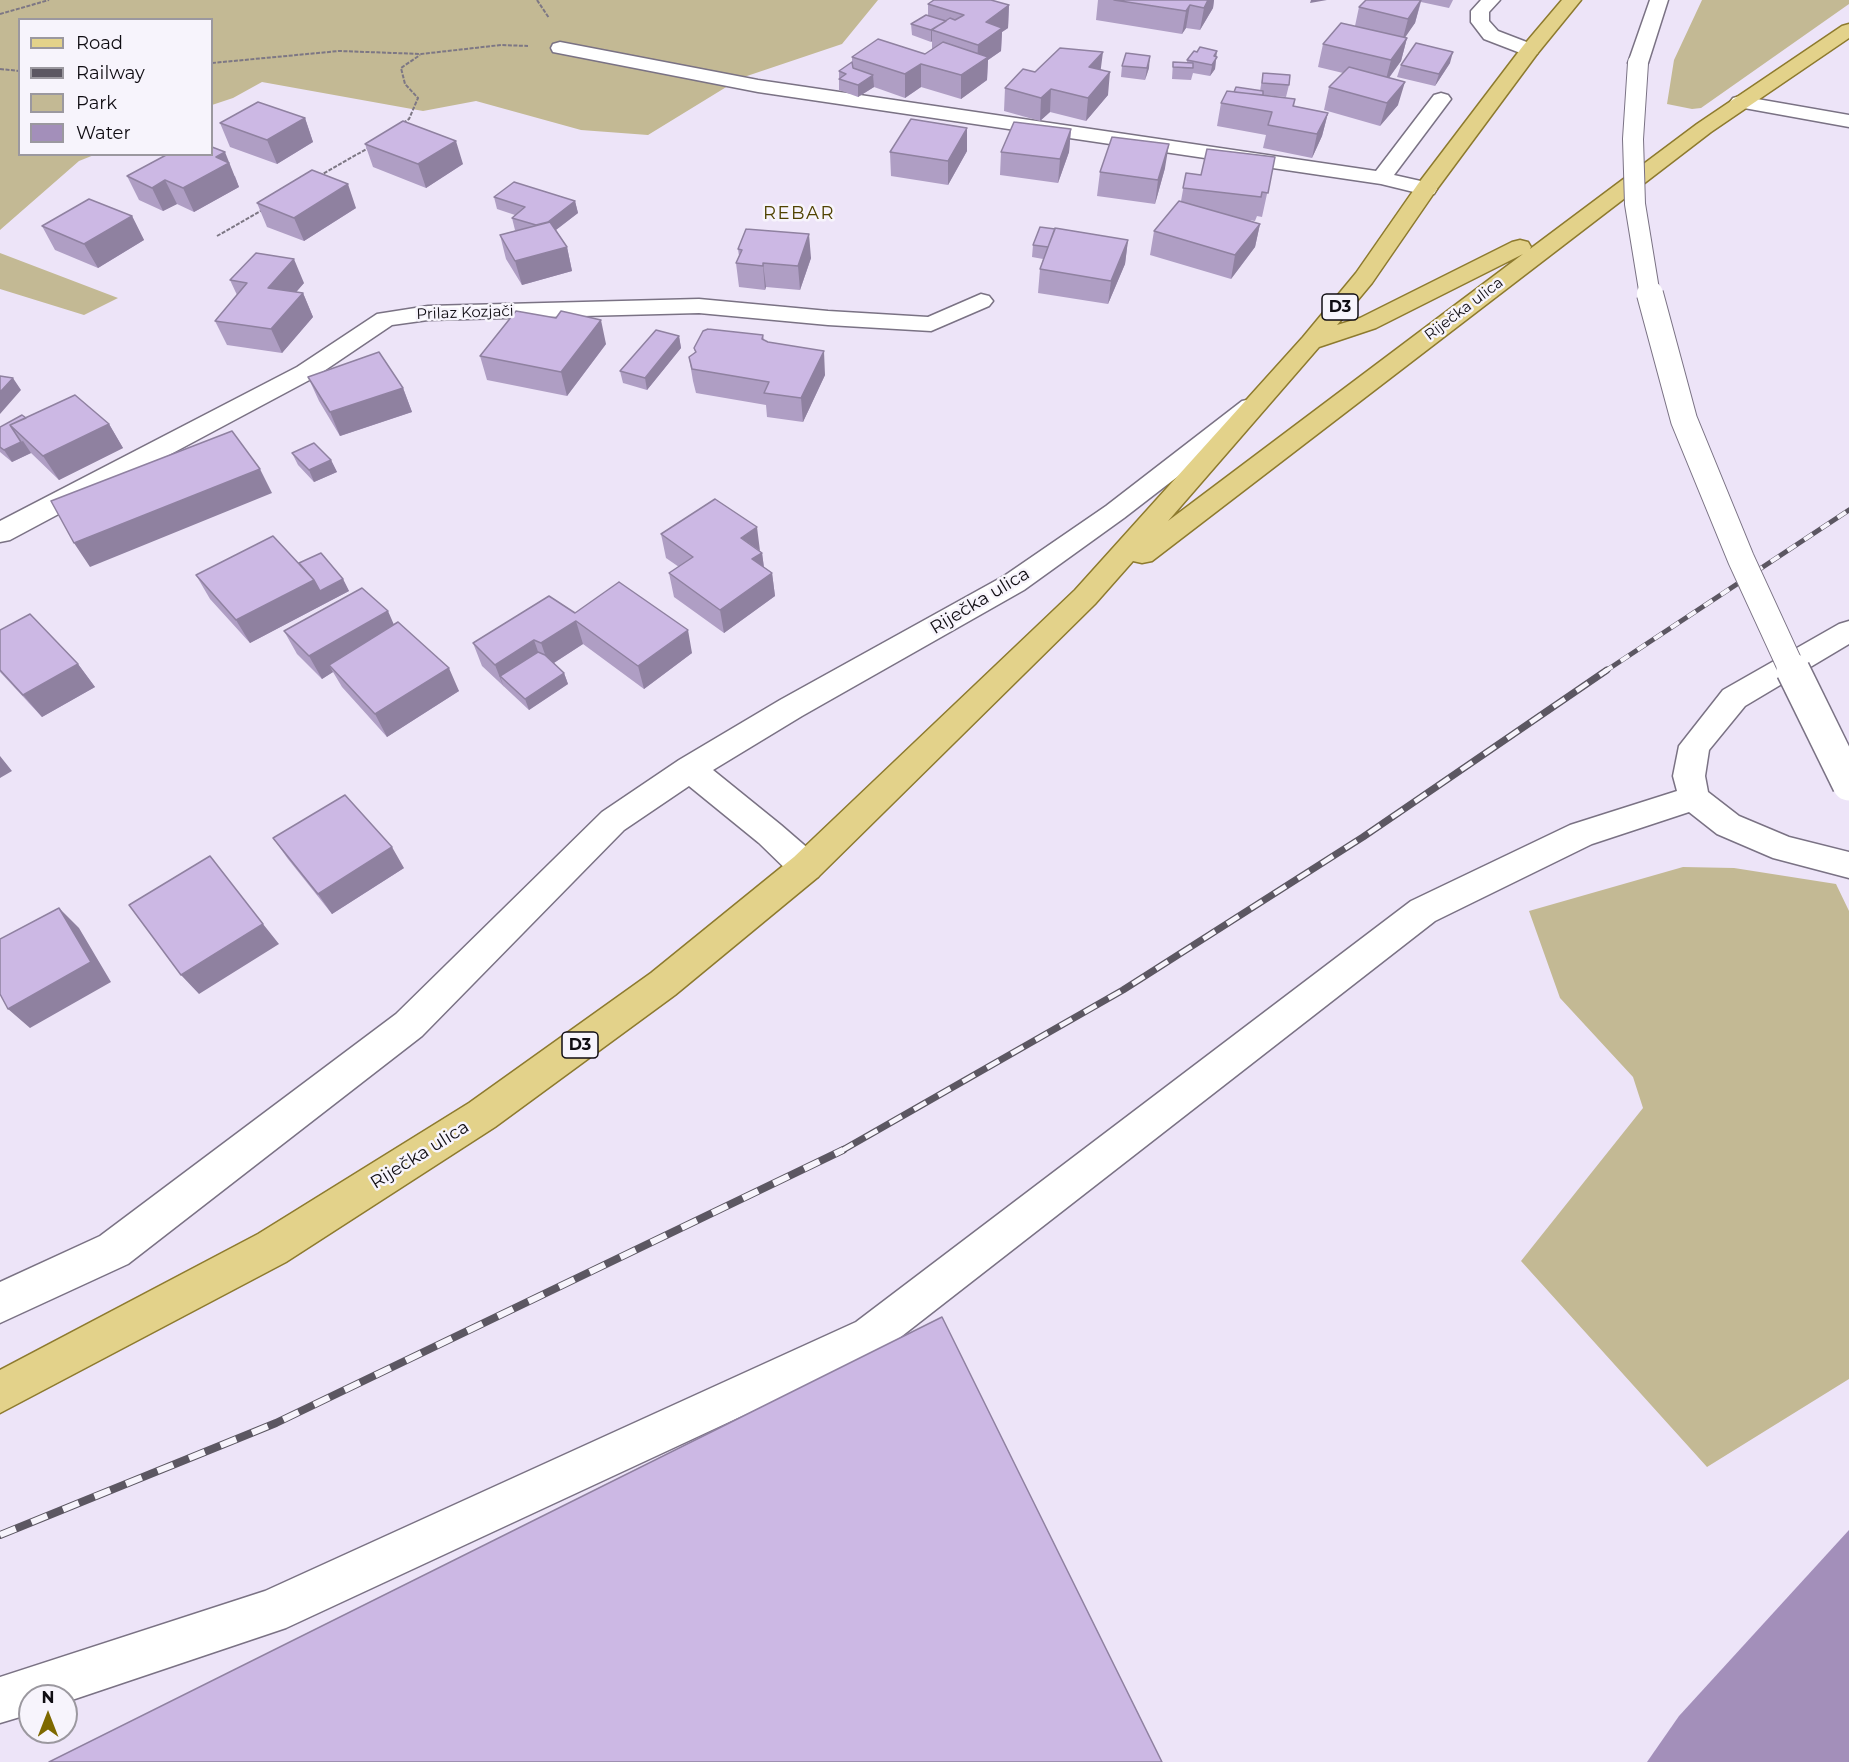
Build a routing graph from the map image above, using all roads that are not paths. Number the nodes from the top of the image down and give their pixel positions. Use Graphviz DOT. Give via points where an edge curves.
graph roads {
  1 [pos="1491,0"];
  2 [pos="1572,0"];
  3 [pos="1659,0"];
  4 [pos="1849,30"];
  5 [pos="560,48"];
  6 [pos="1530,50"];
  7 [pos="1441,99"];
  8 [pos="1740,102"];
  9 [pos="1849,121"];
  10 [pos="1381,178"];
  11 [pos="1426,189"];
  12 [pos="1589,213"];
  13 [pos="981,301"];
  14 [pos="1311,342"];
  15 [pos="1253,405"];
  16 [pos="0,533"];
  17 [pos="1085,597"];
  18 [pos="1849,631"];
  19 [pos="690,769"];
  20 [pos="1849,784"];
  21 [pos="1694,798"];
  22 [pos="1849,866"];
  23 [pos="806,867"];
  24 [pos="0,1303"];
  25 [pos="0,1392"];
  26 [pos="0,1700"];
  1 -- 6 [label="street" via="1480,11 1480,22 1491,35"];
  2 -- 6 [label="main road, Riječka ulica / D3"];
  3 -- 20 [label="street, bridge" via="1638,63 1633,139 1635,204 1650,294 1684,420 1741,559"];
  4 -- 8 [label="main road, Riječka ulica / D3"];
  5 -- 10 [label="street" via="758,86"];
  6 -- 11 [label="main road, Riječka ulica / D3"];
  7 -- 10 [label="street"];
  8 -- 9 [label="street"];
  8 -- 12 [label="main road, Riječka ulica / D3"];
  10 -- 11 [label="street"];
  11 -- 14 [label="main road, Riječka ulica / D3" via="1364,278"];
  12 -- 14 [label="main road" via="1368,323"];
  12 -- 17 [label="main road, Riječka ulica / D3"];
  13 -- 16 [label="street, Prilaz Kozjači" via="931,324 699,306 428,314 385,319 306,372"];
  14 -- 15 [label="main road, Riječka ulica / D3"];
  15 -- 17 [label="main road, Riječka ulica / D3"];
  15 -- 19 [label="street, Riječka ulica" via="1115,512 1014,583"];
  17 -- 23 [label="main road, Riječka ulica / D3"];
  18 -- 21 [label="street" via="1734,698 1694,746 1689,776"];
  19 -- 23 [label="street"];
  19 -- 24 [label="street, Riječka ulica" via="613,821 399,1032 114,1250"];
  21 -- 22 [label="street" via="1728,825 1784,849"];
  21 -- 26 [label="street" via="1581,834 1423,911 870,1336 270,1612"];
  23 -- 25 [label="main road, Riječka ulica / D3" via="663,984 482,1115 272,1248"];
}
